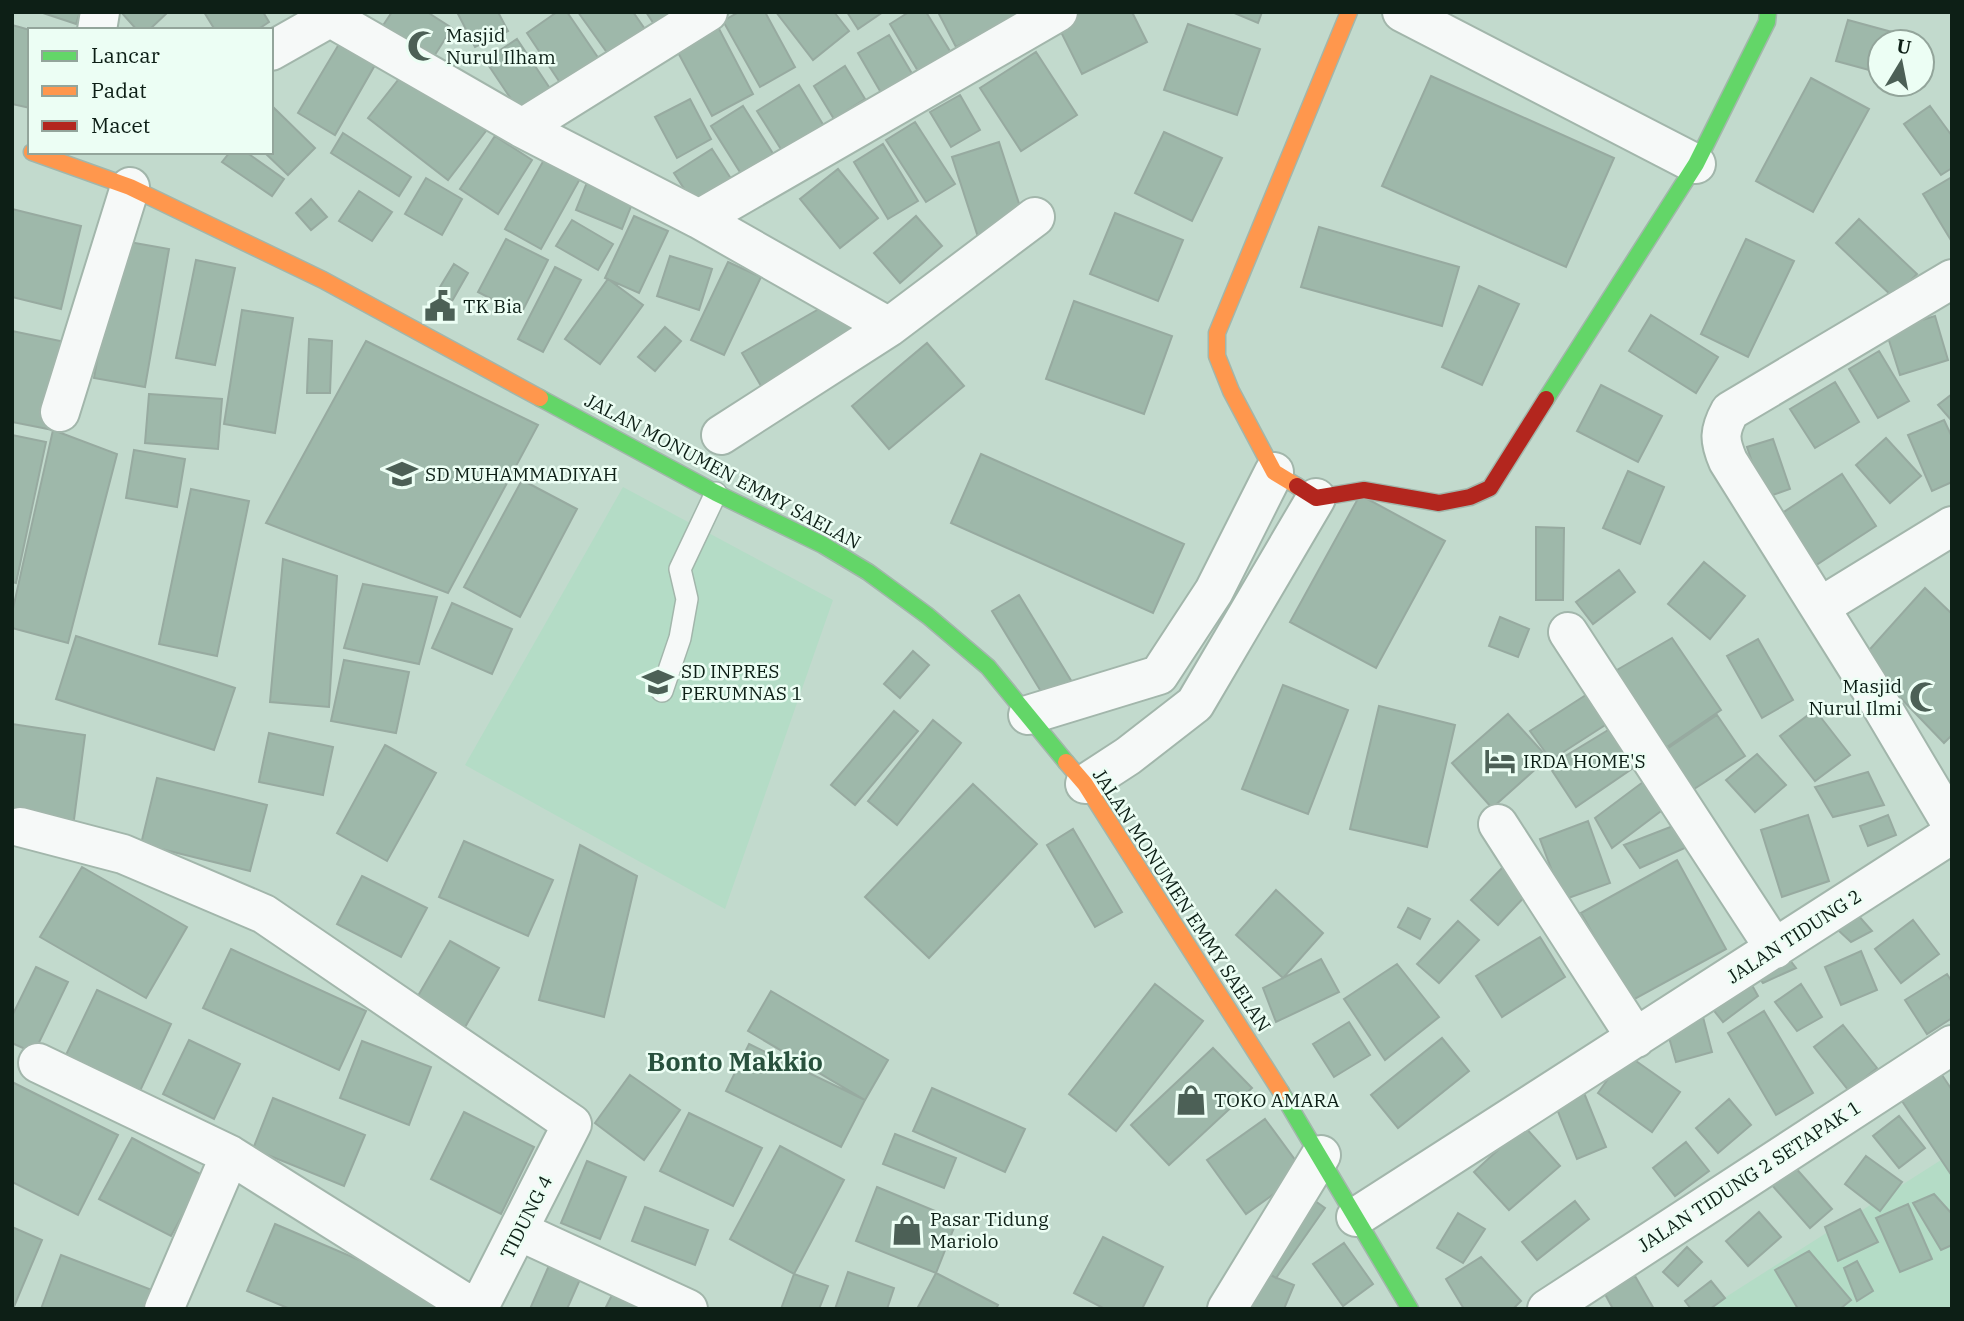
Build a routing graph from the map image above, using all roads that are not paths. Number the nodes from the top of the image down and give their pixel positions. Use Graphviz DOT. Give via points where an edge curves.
graph roads {
  1 [pos="708,12"];
  2 [pos="1058,12"];
  3 [pos="1349,12"];
  4 [pos="1402,12"];
  5 [pos="1768,12"];
  6 [pos="335,15"];
  7 [pos="273,50"];
  8 [pos="522,128"];
  9 [pos="60,154"];
  10 [pos="88,156"];
  11 [pos="1696,164"];
  12 [pos="130,187"];
  13 [pos="1035,217"];
  14 [pos="699,219"];
  15 [pos="1952,279"];
  16 [pos="889,327"];
  17 [pos="60,412"];
  18 [pos="721,435"];
  19 [pos="1274,471"];
  20 [pos="716,493"];
  21 [pos="1316,498"];
  22 [pos="1952,526"];
  23 [pos="1820,607"];
  24 [pos="1568,632"];
  25 [pos="1159,675"];
  26 [pos="662,691"];
  27 [pos="1195,704"];
  28 [pos="1028,715"];
  29 [pos="1084,784"];
  30 [pos="1497,824"];
  31 [pos="1952,825"];
  32 [pos="20,827"];
  33 [pos="1952,834"];
  34 [pos="1774,949"];
  35 [pos="1636,1038"];
  36 [pos="1952,1045"];
  37 [pos="38,1063"];
  38 [pos="1321,1155"];
  39 [pos="230,1156"];
  40 [pos="1356,1217"];
  41 [pos="520,1231"];
  42 [pos="164,1309"];
  43 [pos="476,1309"];
  44 [pos="688,1309"];
  45 [pos="1227,1309"];
  46 [pos="1410,1309"];
  47 [pos="1547,1309"];
  1 -- 8 [label="street"];
  2 -- 14 [label="street"];
  3 -- 19 [label="street" via="1217,333 1217,356 1231,391"];
  4 -- 11 [label="street"];
  5 -- 11 [label="street"];
  6 -- 7 [label="street"];
  6 -- 8 [label="street"];
  8 -- 14 [label="street"];
  9 -- 10 [label="street, JALAN MONUMEN EMMY SAELAN"];
  10 -- 12 [label="street, JALAN MONUMEN EMMY SAELAN"];
  11 -- 21 [label="street" via="1490,488 1442,505 1365,490"];
  12 -- 17 [label="street"];
  12 -- 20 [label="street, JALAN MONUMEN EMMY SAELAN" via="323,280"];
  13 -- 16 [label="street"];
  14 -- 16 [label="street"];
  15 -- 23 [label="street" via="1730,411 1721,427 1719,442 1728,461"];
  16 -- 18 [label="street"];
  19 -- 21 [label="street"];
  19 -- 25 [label="street" via="1214,591"];
  20 -- 26 [label="lane" via="680,569 687,599"];
  20 -- 28 [label="street, JALAN MONUMEN EMMY SAELAN" via="868,572 988,667"];
  21 -- 27 [label="street"];
  22 -- 23 [label="street"];
  23 -- 31 [label="street"];
  24 -- 34 [label="street"];
  25 -- 27 [label="street"];
  25 -- 28 [label="street"];
  27 -- 29 [label="street"];
  28 -- 29 [label="street, JALAN MONUMEN EMMY SAELAN"];
  29 -- 38 [label="street, JALAN MONUMEN EMMY SAELAN"];
  30 -- 35 [label="street"];
  32 -- 41 [label="street, TIDUNG 4" via="123,854 264,914 572,1124"];
  33 -- 34 [label="street, JALAN TIDUNG 2"];
  34 -- 35 [label="street, JALAN TIDUNG 2"];
  35 -- 40 [label="street, JALAN TIDUNG 2"];
  36 -- 47 [label="street, JALAN TIDUNG 2 SETAPAK 1"];
  37 -- 39 [label="street"];
  38 -- 40 [label="street, JALAN MONUMEN EMMY SAELAN"];
  38 -- 45 [label="street"];
  39 -- 42 [label="street"];
  39 -- 43 [label="street"];
  40 -- 46 [label="street, JALAN MONUMEN EMMY SAELAN"];
  41 -- 43 [label="street, TIDUNG 4"];
  41 -- 44 [label="street"];
}
